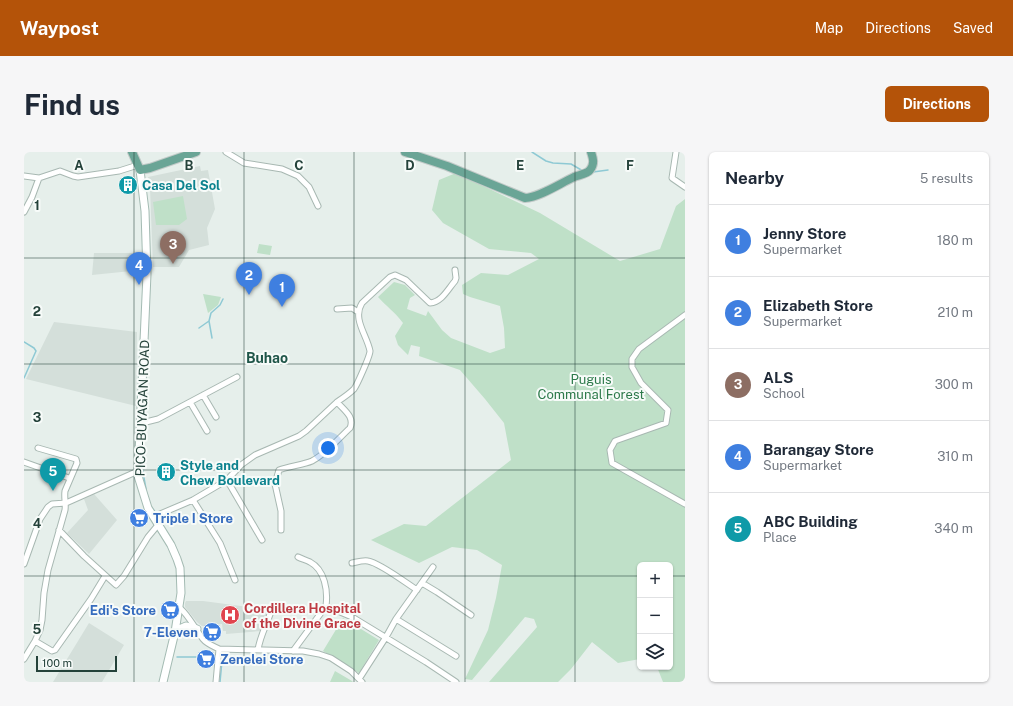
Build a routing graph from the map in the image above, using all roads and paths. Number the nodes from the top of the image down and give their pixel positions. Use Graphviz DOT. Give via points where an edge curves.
graph roads {
  1 [pos="132,152"];
  2 [pos="196,152"];
  3 [pos="226,152"];
  4 [pos="405,152"];
  5 [pos="590,152"];
  6 [pos="676,152"];
  7 [pos="139,167"];
  8 [pos="24,176"];
  9 [pos="39,178"];
  10 [pos="685,188"];
  11 [pos="318,206"];
  12 [pos="24,212"];
  13 [pos="455,270"];
  14 [pos="337,309"];
  15 [pos="358,312"];
  16 [pos="685,315"];
  17 [pos="237,377"];
  18 [pos="203,395"];
  19 [pos="190,402"];
  20 [pos="336,402"];
  21 [pos="216,417"];
  22 [pos="143,422"];
  23 [pos="207,431"];
  24 [pos="38,448"];
  25 [pos="24,462"];
  26 [pos="138,471"];
  27 [pos="69,478"];
  28 [pos="227,480"];
  29 [pos="193,500"];
  30 [pos="66,503"];
  31 [pos="685,504"];
  32 [pos="153,517"];
  33 [pos="158,525"];
  34 [pos="59,530"];
  35 [pos="281,530"];
  36 [pos="262,540"];
  37 [pos="298,558"];
  38 [pos="352,562"];
  39 [pos="24,564"];
  40 [pos="433,567"];
  41 [pos="105,576"];
  42 [pos="235,580"];
  43 [pos="422,583"];
  44 [pos="417,590"];
  45 [pos="326,606"];
  46 [pos="180,608"];
  47 [pos="272,608"];
  48 [pos="472,615"];
  49 [pos="396,619"];
  50 [pos="197,629"];
  51 [pos="175,631"];
  52 [pos="386,638"];
  53 [pos="35,641"];
  54 [pos="219,648"];
  55 [pos="258,650"];
  56 [pos="293,651"];
  57 [pos="456,656"];
  58 [pos="24,659"];
  59 [pos="360,680"];
  60 [pos="163,682"];
  61 [pos="216,682"];
  62 [pos="456,682"];
  1 -- 7 [label="main road"];
  2 -- 7 [label="main road" via="150,168"];
  3 -- 11 [label="street" via="244,163 282,169 298,176 309,187"];
  4 -- 5 [label="main road" via="525,198 533,197 588,172 593,163"];
  6 -- 10 [label="street" via="672,178"];
  7 -- 9 [label="street" via="78,177 58,171"];
  7 -- 22 [label="main road, PICO-BUYAGAN ROAD" via="145,211 147,274"];
  8 -- 9 [label="street"];
  9 -- 12 [label="street"];
  13 -- 15 [label="street" via="455,281 442,298 433,303 403,277 393,275 362,303"];
  14 -- 15 [label="street" via="352,308"];
  15 -- 20 [label="street" via="370,354 355,388"];
  16 -- 31 [label="street" via="639,349 632,359 632,368 641,383 668,410 666,423 615,441 610,450 612,463"];
  17 -- 18 [label="street"];
  18 -- 19 [label="street"];
  18 -- 21 [label="street"];
  19 -- 22 [label="street" via="158,419"];
  19 -- 23 [label="street"];
  20 -- 28 [label="street" via="306,432 255,455"];
  20 -- 35 [label="street" via="351,417 350,428 317,457 307,463 279,470 276,475"];
  22 -- 26 [label="main road, PICO-BUYAGAN ROAD"];
  24 -- 27 [label="street" via="76,459 77,463"];
  25 -- 27 [label="street"];
  26 -- 30 [label="street"];
  26 -- 32 [label="main road, PICO-BUYAGAN ROAD" via="146,504"];
  27 -- 30 [label="street" via="64,491"];
  28 -- 29 [label="street"];
  28 -- 36 [label="street"];
  29 -- 32 [label="street"];
  29 -- 42 [label="street" via="220,543"];
  30 -- 34 [label="street"];
  30 -- 39 [label="street" via="52,504 45,511"];
  32 -- 33 [label="main road, PICO-BUYAGAN ROAD"];
  33 -- 41 [label="street" via="117,584 114,585"];
  33 -- 46 [label="main road, PICO-BUYAGAN ROAD" via="179,562"];
  34 -- 41 [label="street"];
  34 -- 53 [label="street" via="44,593 42,620"];
  37 -- 45 [label="street" via="311,563 321,574 327,592"];
  38 -- 44 [label="street" via="368,561"];
  40 -- 43 [label="street"];
  41 -- 53 [label="street" via="55,650 52,651"];
  43 -- 44 [label="street"];
  43 -- 48 [label="street"];
  44 -- 49 [label="street"];
  45 -- 52 [label="street" via="352,617"];
  45 -- 56 [label="street"];
  46 -- 50 [label="street"];
  46 -- 51 [label="main road, PICO-BUYAGAN ROAD"];
  47 -- 55 [label="street"];
  49 -- 52 [label="street"];
  49 -- 57 [label="street"];
  50 -- 51 [label="main road" via="186,626"];
  50 -- 54 [label="street" via="202,639"];
  51 -- 60 [label="main road, PICO-BUYAGAN ROAD"];
  52 -- 59 [label="street"];
  52 -- 62 [label="street"];
  53 -- 58 [label="street"];
  54 -- 55 [label="street"];
  54 -- 61 [label="street"];
  55 -- 56 [label="street"];
  56 -- 59 [label="street" via="331,658"];
}
